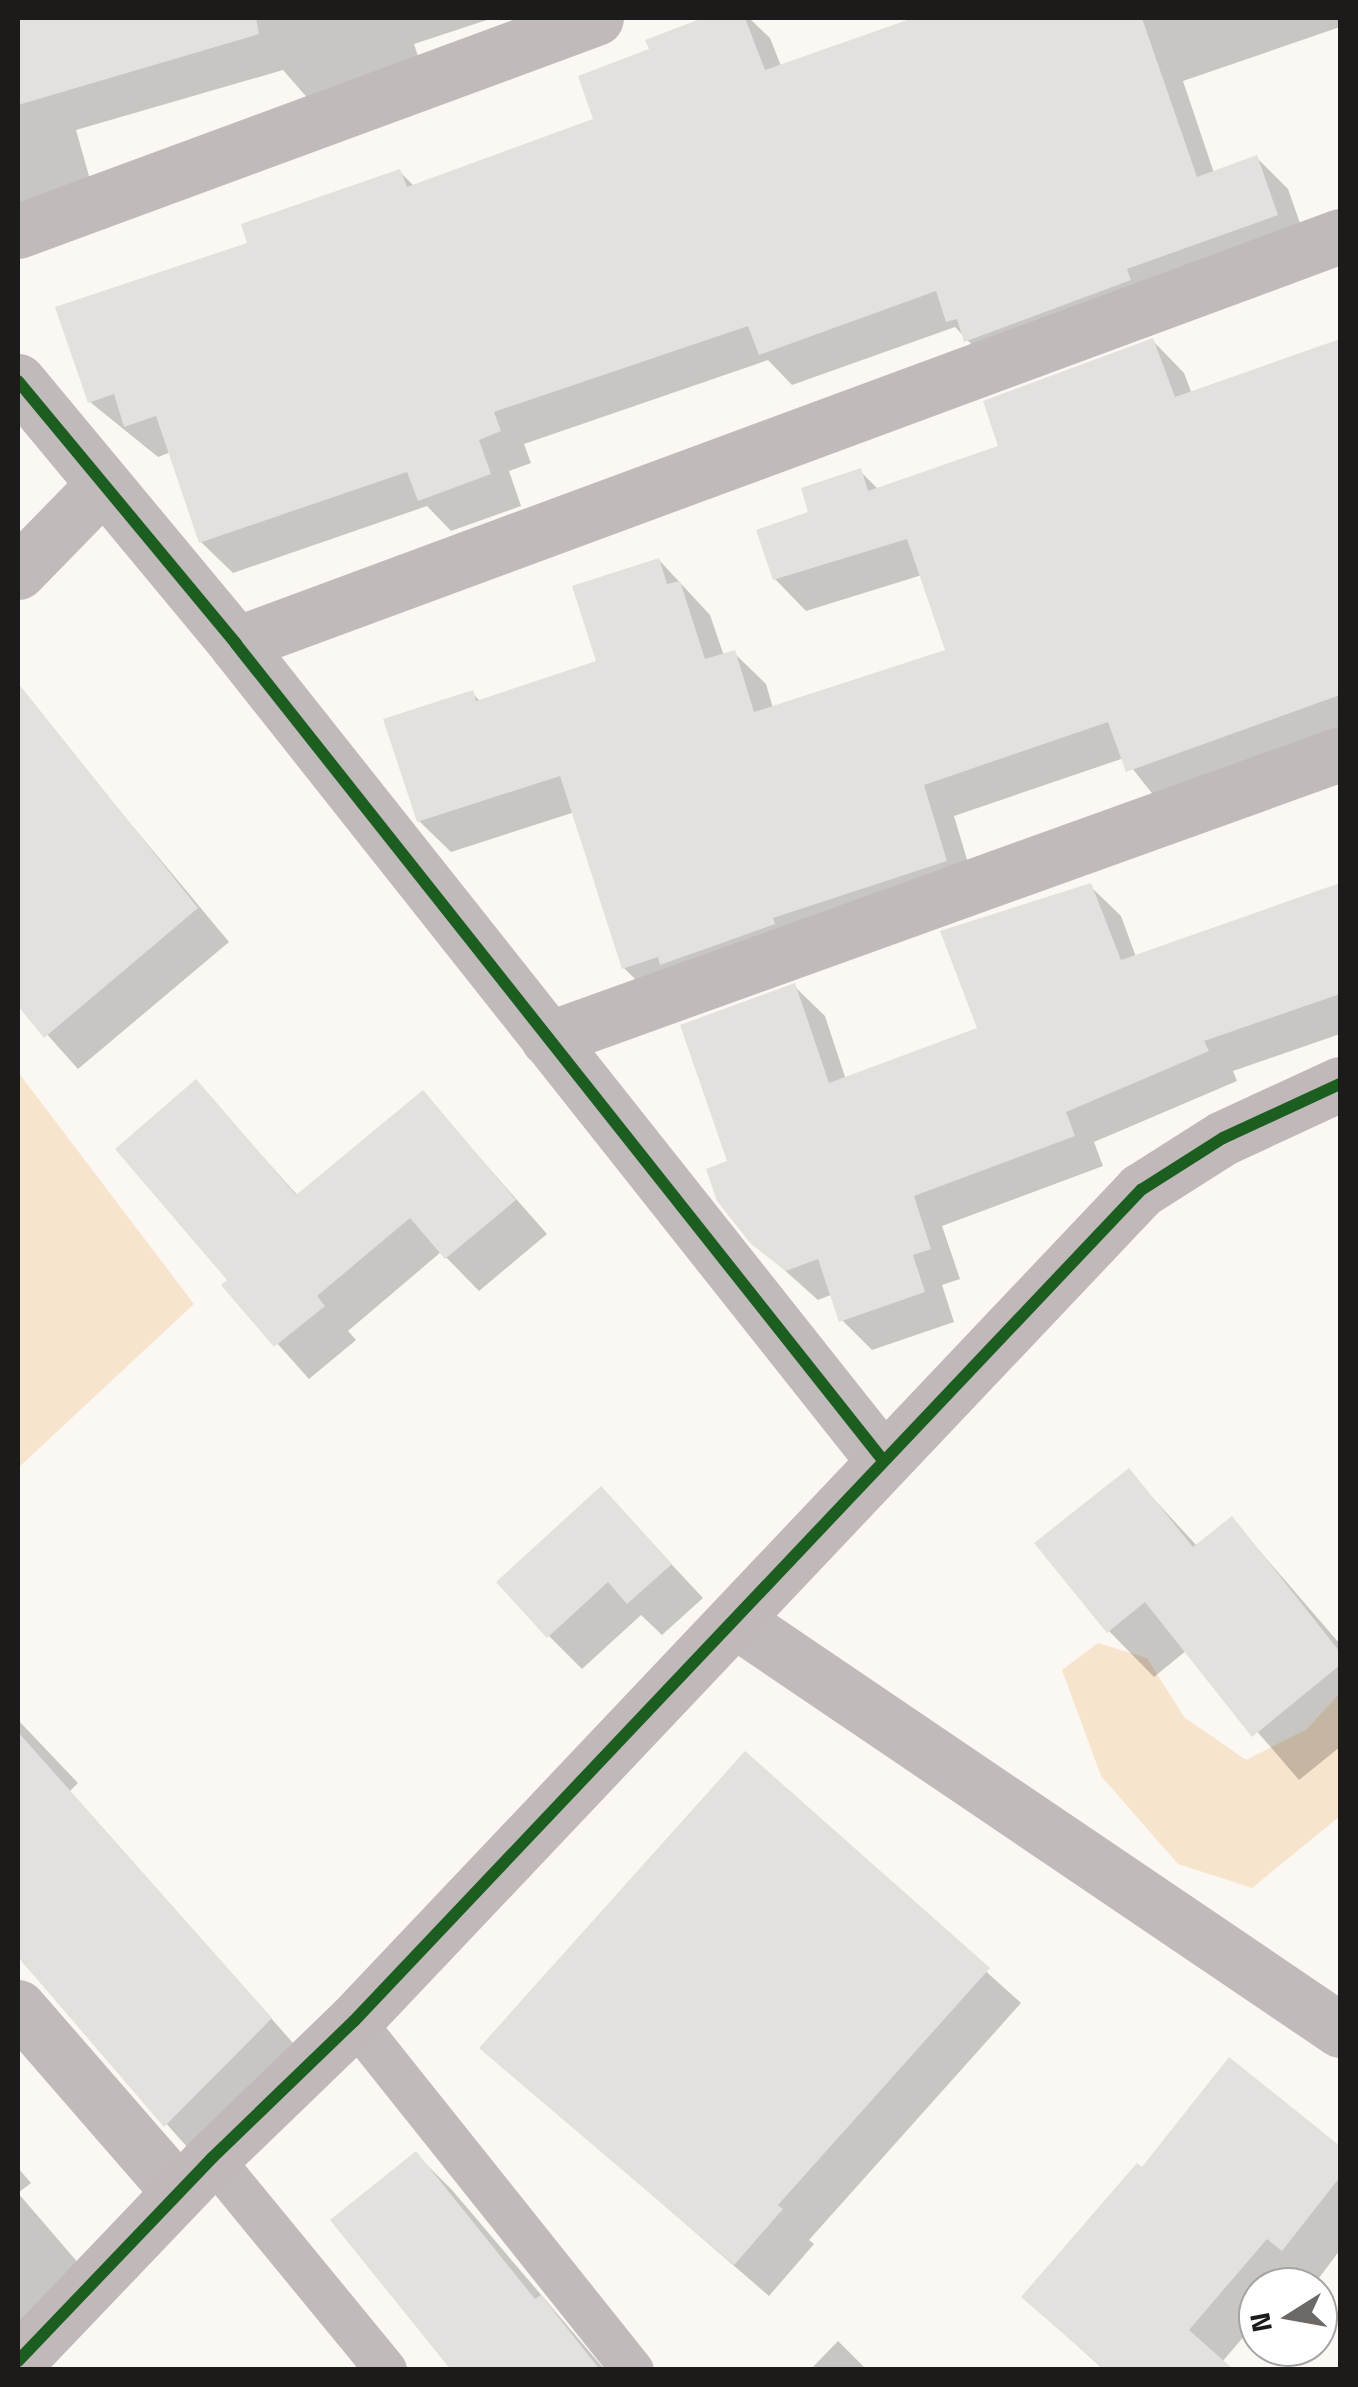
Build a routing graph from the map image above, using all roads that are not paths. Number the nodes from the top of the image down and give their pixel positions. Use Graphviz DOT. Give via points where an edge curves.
graph roads {
  1 [pos="596,18"];
  2 [pos="18,232"];
  3 [pos="1340,236"];
  4 [pos="18,381"];
  5 [pos="103,485"];
  6 [pos="18,572"];
  7 [pos="236,644"];
  8 [pos="1340,754"];
  9 [pos="548,1038"];
  10 [pos="1340,1084"];
  11 [pos="882,1459"];
  12 [pos="736,1621"];
  13 [pos="18,2007"];
  14 [pos="354,2021"];
  15 [pos="1340,2030"];
  16 [pos="195,2175"];
  17 [pos="18,2361"];
  18 [pos="386,2370"];
  19 [pos="633,2370"];
  1 -- 2 [label="street"];
  3 -- 7 [label="street"];
  4 -- 5 [label="street"];
  5 -- 6 [label="street"];
  5 -- 7 [label="street"];
  7 -- 9 [label="street"];
  8 -- 9 [label="street"];
  9 -- 11 [label="street"];
  10 -- 11 [label="street" via="1223,1138 1142,1190"];
  11 -- 12 [label="street"];
  12 -- 14 [label="street"];
  12 -- 15 [label="street"];
  13 -- 16 [label="street"];
  14 -- 16 [label="street"];
  14 -- 19 [label="lane"];
  16 -- 17 [label="street"];
  16 -- 18 [label="lane"];
}
